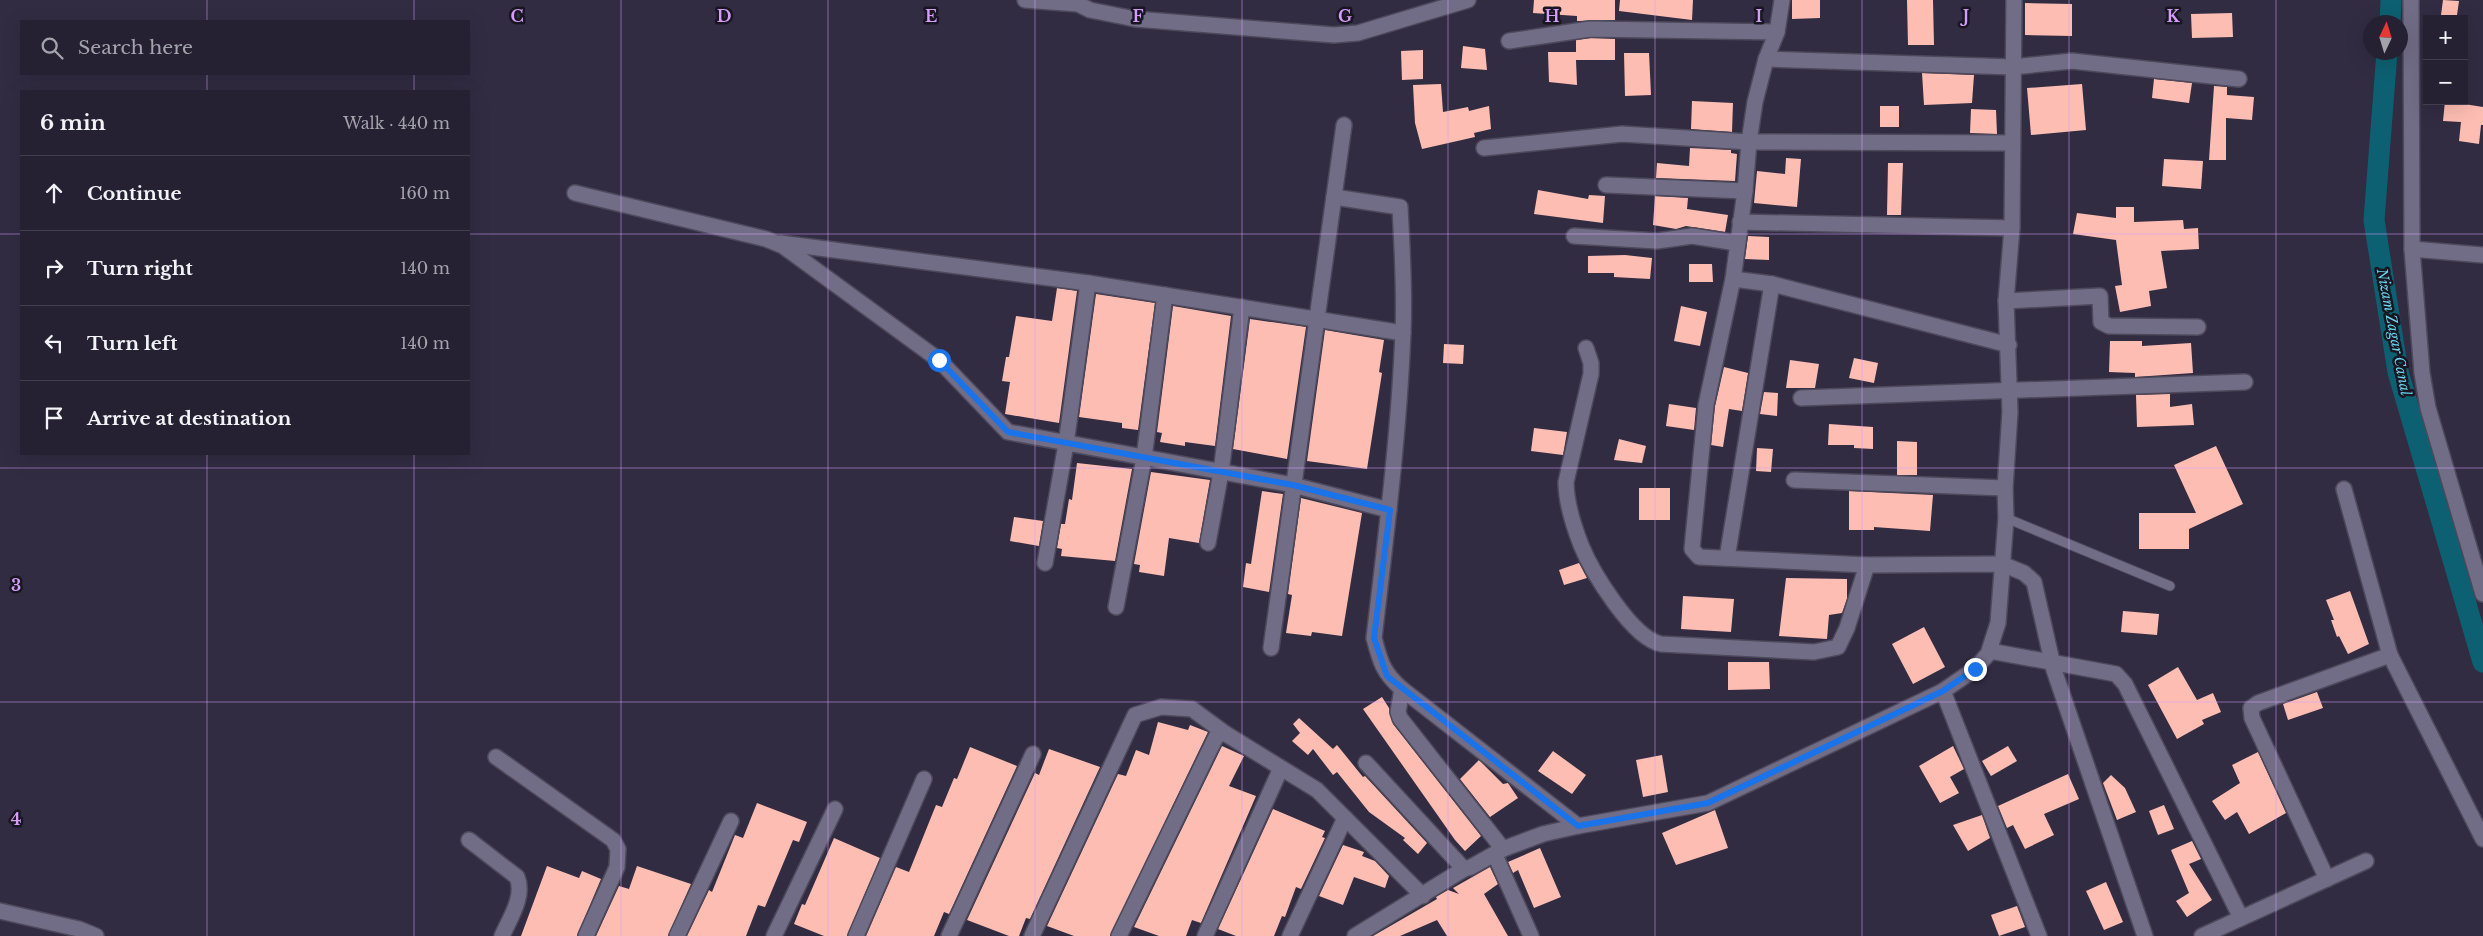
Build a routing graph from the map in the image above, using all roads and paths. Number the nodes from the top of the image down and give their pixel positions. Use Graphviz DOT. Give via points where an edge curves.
graph roads {
  1 [pos="1025,0"];
  2 [pos="1468,0"];
  3 [pos="1782,0"];
  4 [pos="2014,0"];
  5 [pos="2411,0"];
  6 [pos="1422,7"];
  7 [pos="1777,32"];
  8 [pos="1509,41"];
  9 [pos="1766,59"];
  10 [pos="2013,67"];
  11 [pos="2239,79"];
  12 [pos="1344,125"];
  13 [pos="1749,142"];
  14 [pos="2012,143"];
  15 [pos="1484,148"];
  16 [pos="1606,185"];
  17 [pos="1745,191"];
  18 [pos="575,193"];
  19 [pos="1334,197"];
  20 [pos="1740,222"];
  21 [pos="2012,228"];
  22 [pos="1574,236"];
  23 [pos="776,242"];
  24 [pos="1738,243"];
  25 [pos="2412,249"];
  26 [pos="2483,255"];
  27 [pos="1733,279"];
  28 [pos="1088,283"];
  29 [pos="1772,284"];
  30 [pos="1165,295"];
  31 [pos="2006,301"];
  32 [pos="1242,307"];
  33 [pos="1317,319"];
  34 [pos="2198,327"];
  35 [pos="1403,333"];
  36 [pos="2009,345"];
  37 [pos="1586,348"];
  38 [pos="2245,382"];
  39 [pos="2008,392"];
  40 [pos="1801,398"];
  41 [pos="1066,444"];
  42 [pos="1144,458"];
  43 [pos="1221,472"];
  44 [pos="1794,480"];
  45 [pos="1293,485"];
  46 [pos="2005,488"];
  47 [pos="2344,489"];
  48 [pos="1390,510"];
  49 [pos="2006,518"];
  50 [pos="1208,542"];
  51 [pos="1727,558"];
  52 [pos="1045,563"];
  53 [pos="2002,564"];
  54 [pos="1867,565"];
  55 [pos="2170,586"];
  56 [pos="2483,594"];
  57 [pos="1116,607"];
  58 [pos="1272,648"];
  59 [pos="1990,650"];
  60 [pos="2390,655"];
  61 [pos="2053,663"];
  62 [pos="1402,689"];
  63 [pos="1943,691"];
  64 [pos="1226,734"];
  65 [pos="1033,754"];
  66 [pos="496,757"];
  67 [pos="1366,764"];
  68 [pos="1281,768"];
  69 [pos="924,779"];
  70 [pos="835,809"];
  71 [pos="1345,818"];
  72 [pos="731,821"];
  73 [pos="1578,826"];
  74 [pos="2483,838"];
  75 [pos="469,840"];
  76 [pos="1499,852"];
  77 [pos="2366,861"];
  78 [pos="1464,868"];
  79 [pos="2327,879"];
  80 [pos="1423,896"];
  81 [pos="0,911"];
  82 [pos="2242,918"];
  83 [pos="96,936"];
  84 [pos="502,936"];
  85 [pos="586,936"];
  86 [pos="677,936"];
  87 [pos="774,936"];
  88 [pos="856,936"];
  89 [pos="949,936"];
  90 [pos="1032,936"];
  91 [pos="1119,936"];
  92 [pos="1205,936"];
  93 [pos="1290,936"];
  94 [pos="1355,936"];
  95 [pos="1531,936"];
  96 [pos="2039,936"];
  97 [pos="2145,936"];
  98 [pos="2202,936"];
  1 -- 6 [label="street" via="1078,4 1090,10 1135,19 1334,35 1358,33"];
  2 -- 6 [label="street"];
  3 -- 7 [label="street"];
  4 -- 10 [label="street"];
  5 -- 25 [label="street"];
  7 -- 8 [label="street" via="1590,29"];
  7 -- 9 [label="street"];
  9 -- 10 [label="street"];
  9 -- 13 [label="street"];
  10 -- 11 [label="street" via="2072,61"];
  10 -- 14 [label="street"];
  12 -- 19 [label="street"];
  13 -- 14 [label="street"];
  13 -- 15 [label="street" via="1622,134"];
  13 -- 17 [label="street"];
  14 -- 21 [label="street"];
  16 -- 17 [label="street"];
  17 -- 20 [label="street"];
  18 -- 23 [label="street"];
  19 -- 33 [label="street"];
  19 -- 35 [label="street" via="1400,207"];
  20 -- 21 [label="street"];
  20 -- 24 [label="street"];
  21 -- 31 [label="street"];
  22 -- 24 [label="street" via="1656,240 1692,236"];
  23 -- 28 [label="street"];
  23 -- 41 [label="street" via="939,360 1008,432"];
  24 -- 27 [label="street"];
  25 -- 26 [label="street"];
  25 -- 56 [label="street" via="2428,408"];
  27 -- 29 [label="street"];
  27 -- 51 [label="street" via="1706,405 1692,543 1692,549 1699,557"];
  28 -- 30 [label="street"];
  28 -- 41 [label="street"];
  29 -- 36 [label="street"];
  29 -- 51 [label="street"];
  30 -- 32 [label="street"];
  30 -- 42 [label="street"];
  31 -- 34 [label="street" via="2100,296 2101,322 2109,326"];
  31 -- 36 [label="street"];
  32 -- 33 [label="street"];
  32 -- 43 [label="street"];
  33 -- 35 [label="street"];
  33 -- 45 [label="street"];
  35 -- 48 [label="street"];
  36 -- 39 [label="street"];
  37 -- 54 [label="street" via="1592,368 1566,482 1567,493 1583,550 1620,611 1649,640 1662,644 1814,652 1838,647"];
  38 -- 39 [label="street"];
  39 -- 40 [label="street"];
  39 -- 46 [label="street" via="2010,412"];
  41 -- 42 [label="street"];
  41 -- 52 [label="street"];
  42 -- 43 [label="street"];
  42 -- 57 [label="street"];
  43 -- 45 [label="street"];
  43 -- 50 [label="street"];
  44 -- 46 [label="street"];
  45 -- 48 [label="street"];
  45 -- 58 [label="street"];
  46 -- 49 [label="street"];
  47 -- 60 [label="street"];
  48 -- 62 [label="street" via="1374,638 1387,676"];
  49 -- 53 [label="street"];
  49 -- 55 [label="lane"];
  51 -- 54 [label="street"];
  53 -- 54 [label="street"];
  53 -- 59 [label="street" via="1998,623"];
  53 -- 61 [label="street" via="2024,573 2034,582"];
  59 -- 61 [label="street"];
  59 -- 63 [label="street" via="1975,669"];
  60 -- 74 [label="street"];
  60 -- 79 [label="street" via="2251,708 2252,718"];
  61 -- 82 [label="street" via="2116,674 2125,684"];
  61 -- 97 [label="street"];
  62 -- 73 [label="street"];
  62 -- 76 [label="street" via="1400,718"];
  63 -- 73 [label="street" via="1708,803"];
  63 -- 96 [label="street"];
  64 -- 68 [label="street"];
  64 -- 90 [label="street" via="1192,709 1161,707 1135,715"];
  64 -- 91 [label="street" via="1216,738"];
  65 -- 89 [label="street"];
  66 -- 85 [label="street" via="614,840 618,848 617,867"];
  67 -- 78 [label="street"];
  68 -- 71 [label="street" via="1317,790"];
  68 -- 92 [label="street"];
  69 -- 88 [label="street"];
  70 -- 87 [label="street"];
  71 -- 80 [label="street"];
  71 -- 93 [label="street"];
  72 -- 86 [label="street"];
  73 -- 76 [label="street" via="1543,834"];
  75 -- 84 [label="street" via="517,877 520,885 520,895"];
  76 -- 78 [label="street"];
  76 -- 95 [label="street"];
  77 -- 79 [label="street"];
  78 -- 80 [label="street"];
  79 -- 82 [label="street"];
  80 -- 94 [label="street"];
  81 -- 83 [label="street"];
  82 -- 98 [label="street"];
}
